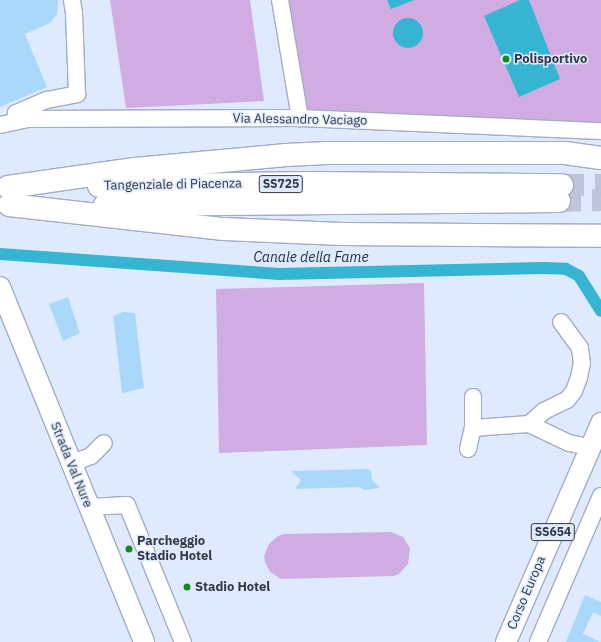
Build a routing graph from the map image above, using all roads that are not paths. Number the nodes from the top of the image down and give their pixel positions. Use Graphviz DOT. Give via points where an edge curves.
graph roads {
  1 [pos="72,0"];
  2 [pos="280,0"];
  3 [pos="300,118"];
  4 [pos="7,123"];
  5 [pos="601,131"];
  6 [pos="601,158"];
  7 [pos="560,193"];
  8 [pos="4,197"];
  9 [pos="595,238"];
  10 [pos="0,287"];
  11 [pos="562,322"];
  12 [pos="473,397"];
  13 [pos="529,424"];
  14 [pos="473,428"];
  15 [pos="597,436"];
  16 [pos="104,443"];
  17 [pos="468,449"];
  18 [pos="70,464"];
  19 [pos="601,496"];
  20 [pos="88,507"];
  21 [pos="144,642"];
  22 [pos="183,642"];
  23 [pos="506,642"];
  24 [pos="538,642"];
  1 -- 4 [label="street" via="77,94 47,100 16,113"];
  2 -- 3 [label="street"];
  3 -- 4 [label="street, Via Alessandro Vaciago" via="28,119"];
  3 -- 5 [label="street, Via Alessandro Vaciago"];
  6 -- 8 [label="highway" via="565,153 300,154 135,169"];
  7 -- 8 [label="highway, Tangenziale di Piacenza / SS725"];
  8 -- 9 [label="highway" via="224,229 341,234"];
  10 -- 18 [label="main road, Strada Val Nure"];
  11 -- 13 [label="street" via="580,348 582,363 579,377 567,400 544,411"];
  12 -- 14 [label="street"];
  13 -- 14 [label="street"];
  13 -- 15 [label="street" via="569,443"];
  14 -- 17 [label="street"];
  15 -- 23 [label="main road, Corso Europa / SS654"];
  16 -- 18 [label="street" via="91,456"];
  18 -- 20 [label="main road, Strada Val Nure"];
  19 -- 24 [label="street"];
  20 -- 21 [label="main road, Strada Val Nure"];
  20 -- 22 [label="street" via="127,505"];
}
